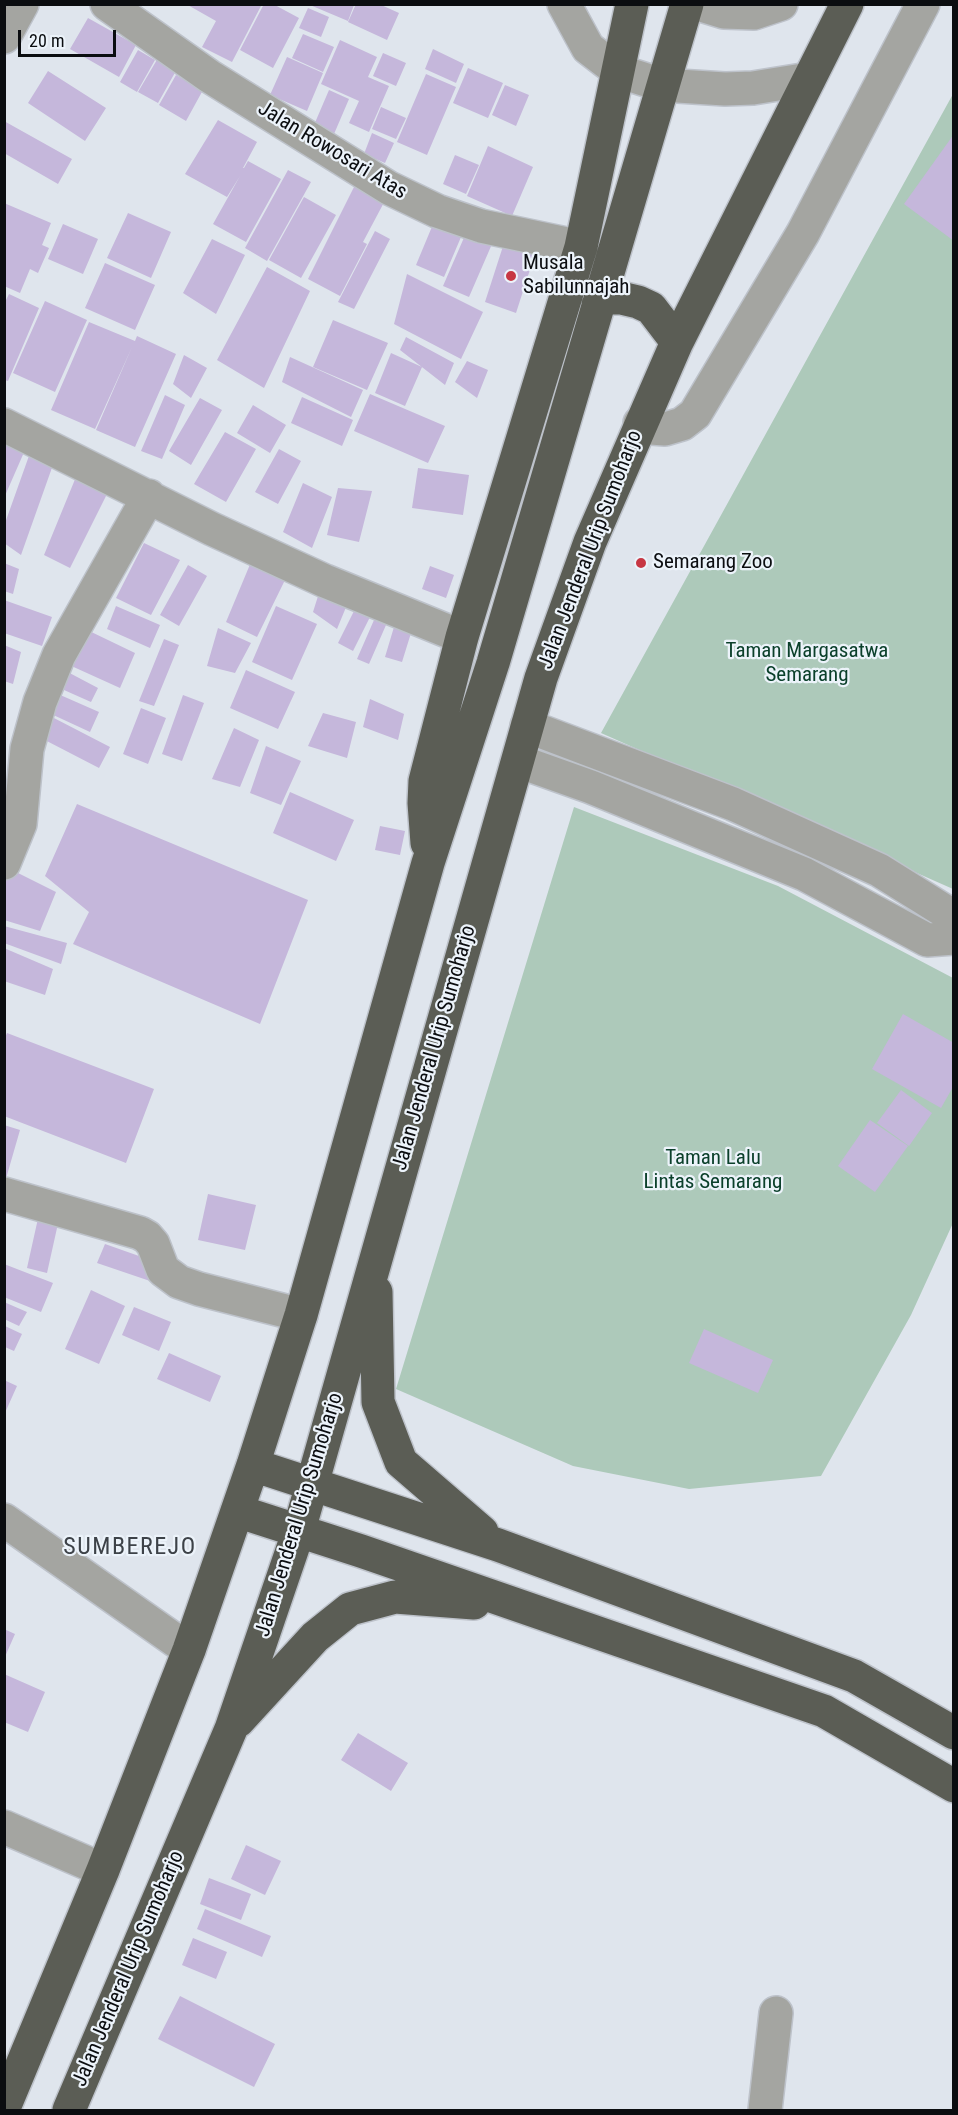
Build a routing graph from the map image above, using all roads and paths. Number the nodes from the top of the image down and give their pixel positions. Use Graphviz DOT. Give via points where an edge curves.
graph roads {
  1 [pos="22,4"];
  2 [pos="107,4"];
  3 [pos="564,4"];
  4 [pos="632,4"];
  5 [pos="687,4"];
  6 [pos="698,4"];
  7 [pos="781,4"];
  8 [pos="847,4"];
  9 [pos="923,4"];
  10 [pos="4,37"];
  11 [pos="618,71"];
  12 [pos="809,79"];
  13 [pos="662,85"];
  14 [pos="581,247"];
  15 [pos="598,305"];
  16 [pos="677,342"];
  17 [pos="640,423"];
  18 [pos="4,425"];
  19 [pos="149,496"];
  20 [pos="462,637"];
  21 [pos="493,663"];
  22 [pos="541,678"];
  23 [pos="527,726"];
  24 [pos="518,761"];
  25 [pos="4,863"];
  26 [pos="428,863"];
  27 [pos="952,925"];
  28 [pos="4,1194"];
  29 [pos="376,1255"];
  30 [pos="301,1315"];
  31 [pos="253,1465"];
  32 [pos="312,1484"];
  33 [pos="237,1511"];
  34 [pos="4,1520"];
  35 [pos="298,1530"];
  36 [pos="498,1545"];
  37 [pos="515,1606"];
  38 [pos="189,1650"];
  39 [pos="231,1729"];
  40 [pos="954,1733"];
  41 [pos="954,1786"];
  42 [pos="4,1827"];
  43 [pos="103,1870"];
  44 [pos="776,2013"];
  45 [pos="13,2064"];
  46 [pos="4,2108"];
  47 [pos="69,2110"];
  48 [pos="765,2110"];
  1 -- 10 [label="street"];
  2 -- 14 [label="street, Jalan Rowosari Atas" via="209,76 389,188 481,226"];
  3 -- 11 [label="street" via="588,48"];
  4 -- 11 [label="highway"];
  5 -- 13 [label="highway"];
  6 -- 7 [label="street" via="724,12 754,13"];
  8 -- 12 [label="highway, Jalan Jenderal Urip Sumoharjo"];
  9 -- 17 [label="street" via="803,233 695,414 682,424 665,429"];
  11 -- 13 [label="street"];
  11 -- 14 [label="highway"];
  12 -- 13 [label="street" via="753,88"];
  12 -- 16 [label="highway, Jalan Jenderal Urip Sumoharjo"];
  13 -- 15 [label="highway"];
  14 -- 20 [label="highway"];
  15 -- 16 [label="highway" via="607,298 621,298 651,308"];
  15 -- 21 [label="highway"];
  16 -- 17 [label="highway, Jalan Jenderal Urip Sumoharjo"];
  17 -- 22 [label="highway, Jalan Jenderal Urip Sumoharjo" via="590,542"];
  18 -- 19 [label="street"];
  19 -- 20 [label="street" via="315,576"];
  19 -- 25 [label="street" via="59,655 40,702 27,749 20,824"];
  20 -- 26 [label="highway" via="425,781"];
  21 -- 22 [label="highway"];
  21 -- 26 [label="highway"];
  22 -- 23 [label="highway, Jalan Jenderal Urip Sumoharjo"];
  23 -- 24 [label="highway, Jalan Jenderal Urip Sumoharjo"];
  23 -- 27 [label="street" via="733,804 879,870"];
  24 -- 27 [label="street" via="600,790 804,874 927,940"];
  24 -- 29 [label="highway, Jalan Jenderal Urip Sumoharjo"];
  26 -- 30 [label="highway"];
  28 -- 30 [label="street" via="140,1233 153,1244 163,1270 179,1282"];
  29 -- 32 [label="highway, Jalan Jenderal Urip Sumoharjo"];
  29 -- 36 [label="highway" via="378,1402 401,1462"];
  30 -- 31 [label="highway"];
  31 -- 32 [label="highway"];
  31 -- 33 [label="highway"];
  32 -- 35 [label="highway, Jalan Jenderal Urip Sumoharjo"];
  32 -- 36 [label="highway"];
  33 -- 35 [label="highway"];
  33 -- 38 [label="highway"];
  34 -- 38 [label="street"];
  35 -- 37 [label="highway"];
  35 -- 39 [label="highway, Jalan Jenderal Urip Sumoharjo"];
  36 -- 40 [label="highway" via="854,1676"];
  37 -- 39 [label="highway" via="395,1597 350,1609 315,1637"];
  37 -- 41 [label="highway" via="824,1712"];
  38 -- 43 [label="highway"];
  39 -- 47 [label="highway, Jalan Jenderal Urip Sumoharjo"];
  42 -- 43 [label="street"];
  43 -- 45 [label="highway"];
  44 -- 48 [label="street"];
  45 -- 46 [label="highway"];
}
